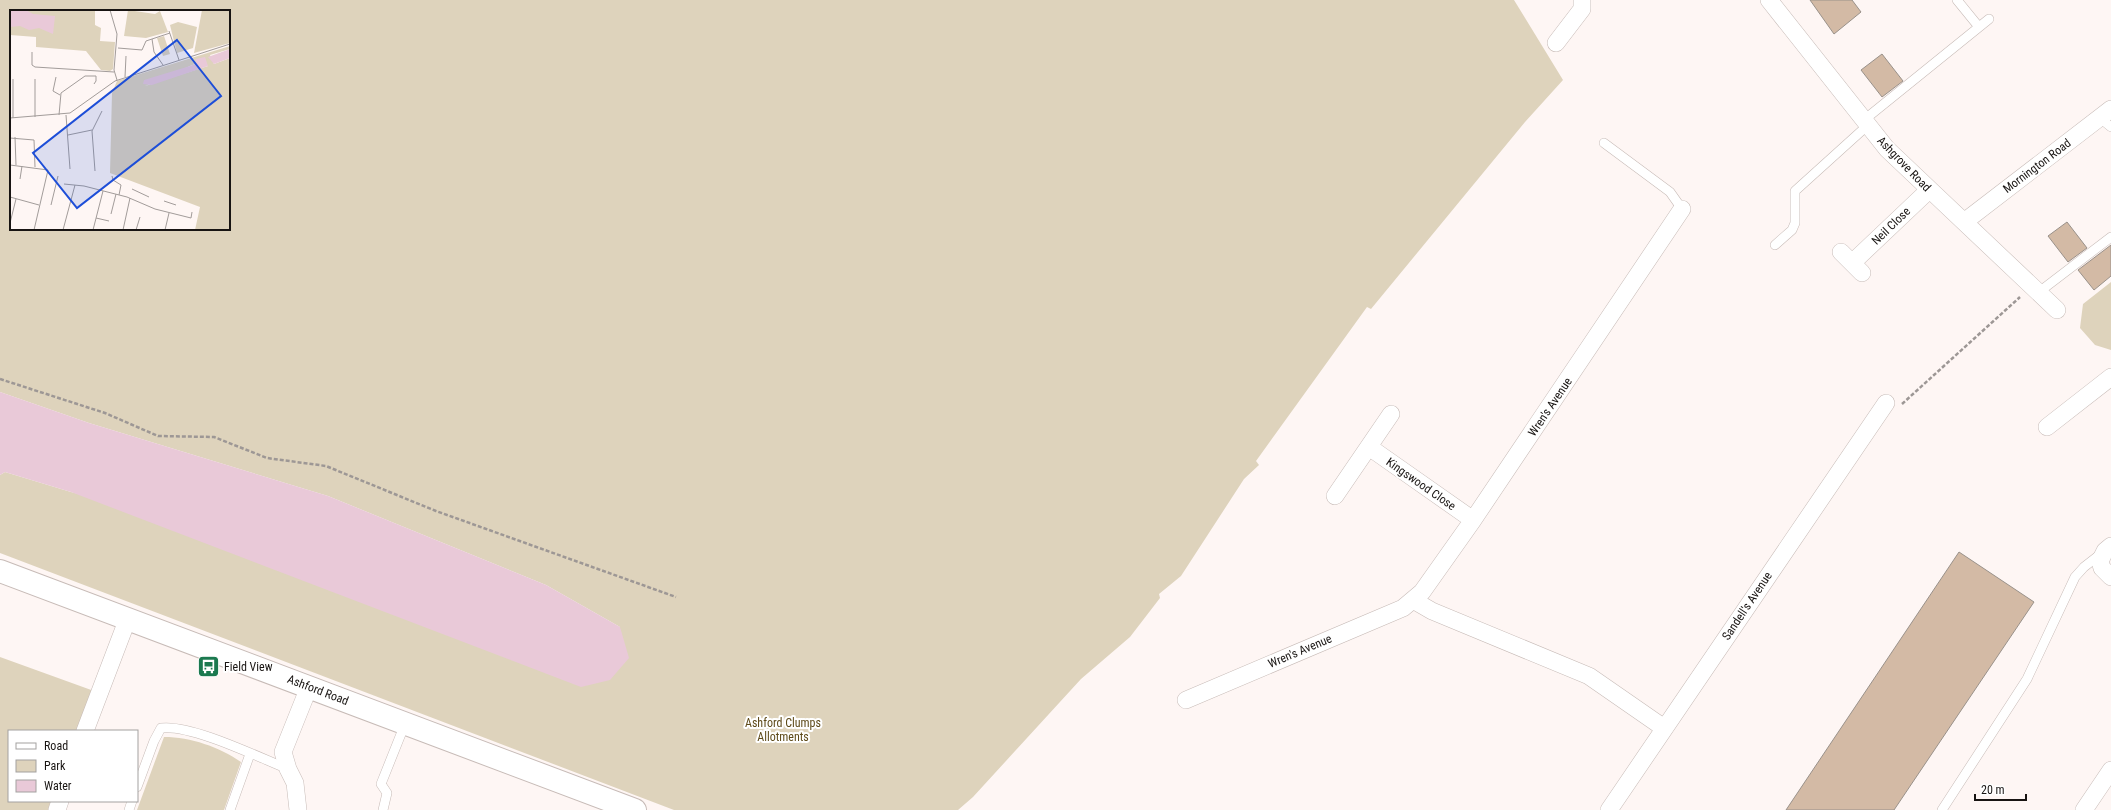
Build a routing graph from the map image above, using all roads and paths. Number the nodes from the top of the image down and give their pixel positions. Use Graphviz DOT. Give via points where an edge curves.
graph roads {
  1 [pos="1582,0"];
  2 [pos="1769,0"];
  3 [pos="1957,0"];
  4 [pos="1989,19"];
  5 [pos="1979,27"];
  6 [pos="1556,43"];
  7 [pos="2107,118"];
  8 [pos="1866,122"];
  9 [pos="1604,143"];
  10 [pos="1929,190"];
  11 [pos="1682,210"];
  12 [pos="1964,222"];
  13 [pos="2111,237"];
  14 [pos="1775,245"];
  15 [pos="1852,262"];
  16 [pos="2036,288"];
  17 [pos="2057,310"];
  18 [pos="2111,376"];
  19 [pos="0,379"];
  20 [pos="1886,403"];
  21 [pos="1391,414"];
  22 [pos="2047,427"];
  23 [pos="1369,447"];
  24 [pos="1335,496"];
  25 [pos="1473,520"];
  26 [pos="2108,548"];
  27 [pos="0,571"];
  28 [pos="2109,575"];
  29 [pos="676,597"];
  30 [pos="1413,600"];
  31 [pos="128,618"];
  32 [pos="309,687"];
  33 [pos="1186,700"];
  34 [pos="405,724"];
  35 [pos="1664,728"];
  36 [pos="86,730"];
  37 [pos="250,754"];
  38 [pos="288,769"];
  39 [pos="2111,770"];
  40 [pos="138,784"];
  41 [pos="230,810"];
  42 [pos="298,810"];
  43 [pos="383,810"];
  44 [pos="635,810"];
  45 [pos="1609,810"];
  46 [pos="1942,810"];
  47 [pos="2084,810"];
  1 -- 6 [label="street" via="1582,9"];
  2 -- 8 [label="street, Ashgrove Road"];
  3 -- 5 [label="lane"];
  4 -- 5 [label="lane"];
  5 -- 8 [label="lane"];
  7 -- 12 [label="street, Mornington Road"];
  8 -- 10 [label="street, Ashgrove Road" via="1887,149"];
  8 -- 14 [label="lane" via="1795,191 1795,223 1792,230"];
  9 -- 11 [label="lane" via="1670,192"];
  10 -- 12 [label="street, Ashgrove Road"];
  10 -- 15 [label="street, Neil Close"];
  11 -- 25 [label="street, Wren's Avenue"];
  12 -- 16 [label="street, Ashgrove Road"];
  13 -- 16 [label="lane"];
  16 -- 17 [label="street, Ashgrove Road"];
  16 -- 20 [label="path" via="1899,406"];
  18 -- 22 [label="street"];
  19 -- 29 [label="path" via="105,412 158,436 214,437 267,458 326,466 436,511"];
  20 -- 35 [label="street, Sandell's Avenue"];
  21 -- 23 [label="street"];
  23 -- 24 [label="street"];
  23 -- 25 [label="street, Kingswood Close"];
  25 -- 30 [label="street, Wren's Avenue" via="1422,592"];
  26 -- 28 [label="street" via="2100,561"];
  26 -- 46 [label="lane" via="2084,567 2076,577 2027,679"];
  27 -- 31 [label="main road, Ashford Road"];
  30 -- 33 [label="street, Wren's Avenue" via="1403,608"];
  30 -- 35 [label="street" via="1432,611 1589,676"];
  31 -- 32 [label="main road, Ashford Road"];
  31 -- 36 [label="street"];
  32 -- 34 [label="main road, Ashford Road"];
  32 -- 38 [label="street" via="283,752"];
  34 -- 43 [label="lane" via="381,784 387,793"];
  34 -- 44 [label="main road, Ashford Road"];
  35 -- 45 [label="street, Sandell's Avenue"];
  37 -- 38 [label="lane"];
  37 -- 40 [label="lane" via="199,734 171,727 162,728 154,741"];
  37 -- 41 [label="lane"];
  38 -- 42 [label="street" via="295,783"];
  39 -- 47 [label="street"];
}
